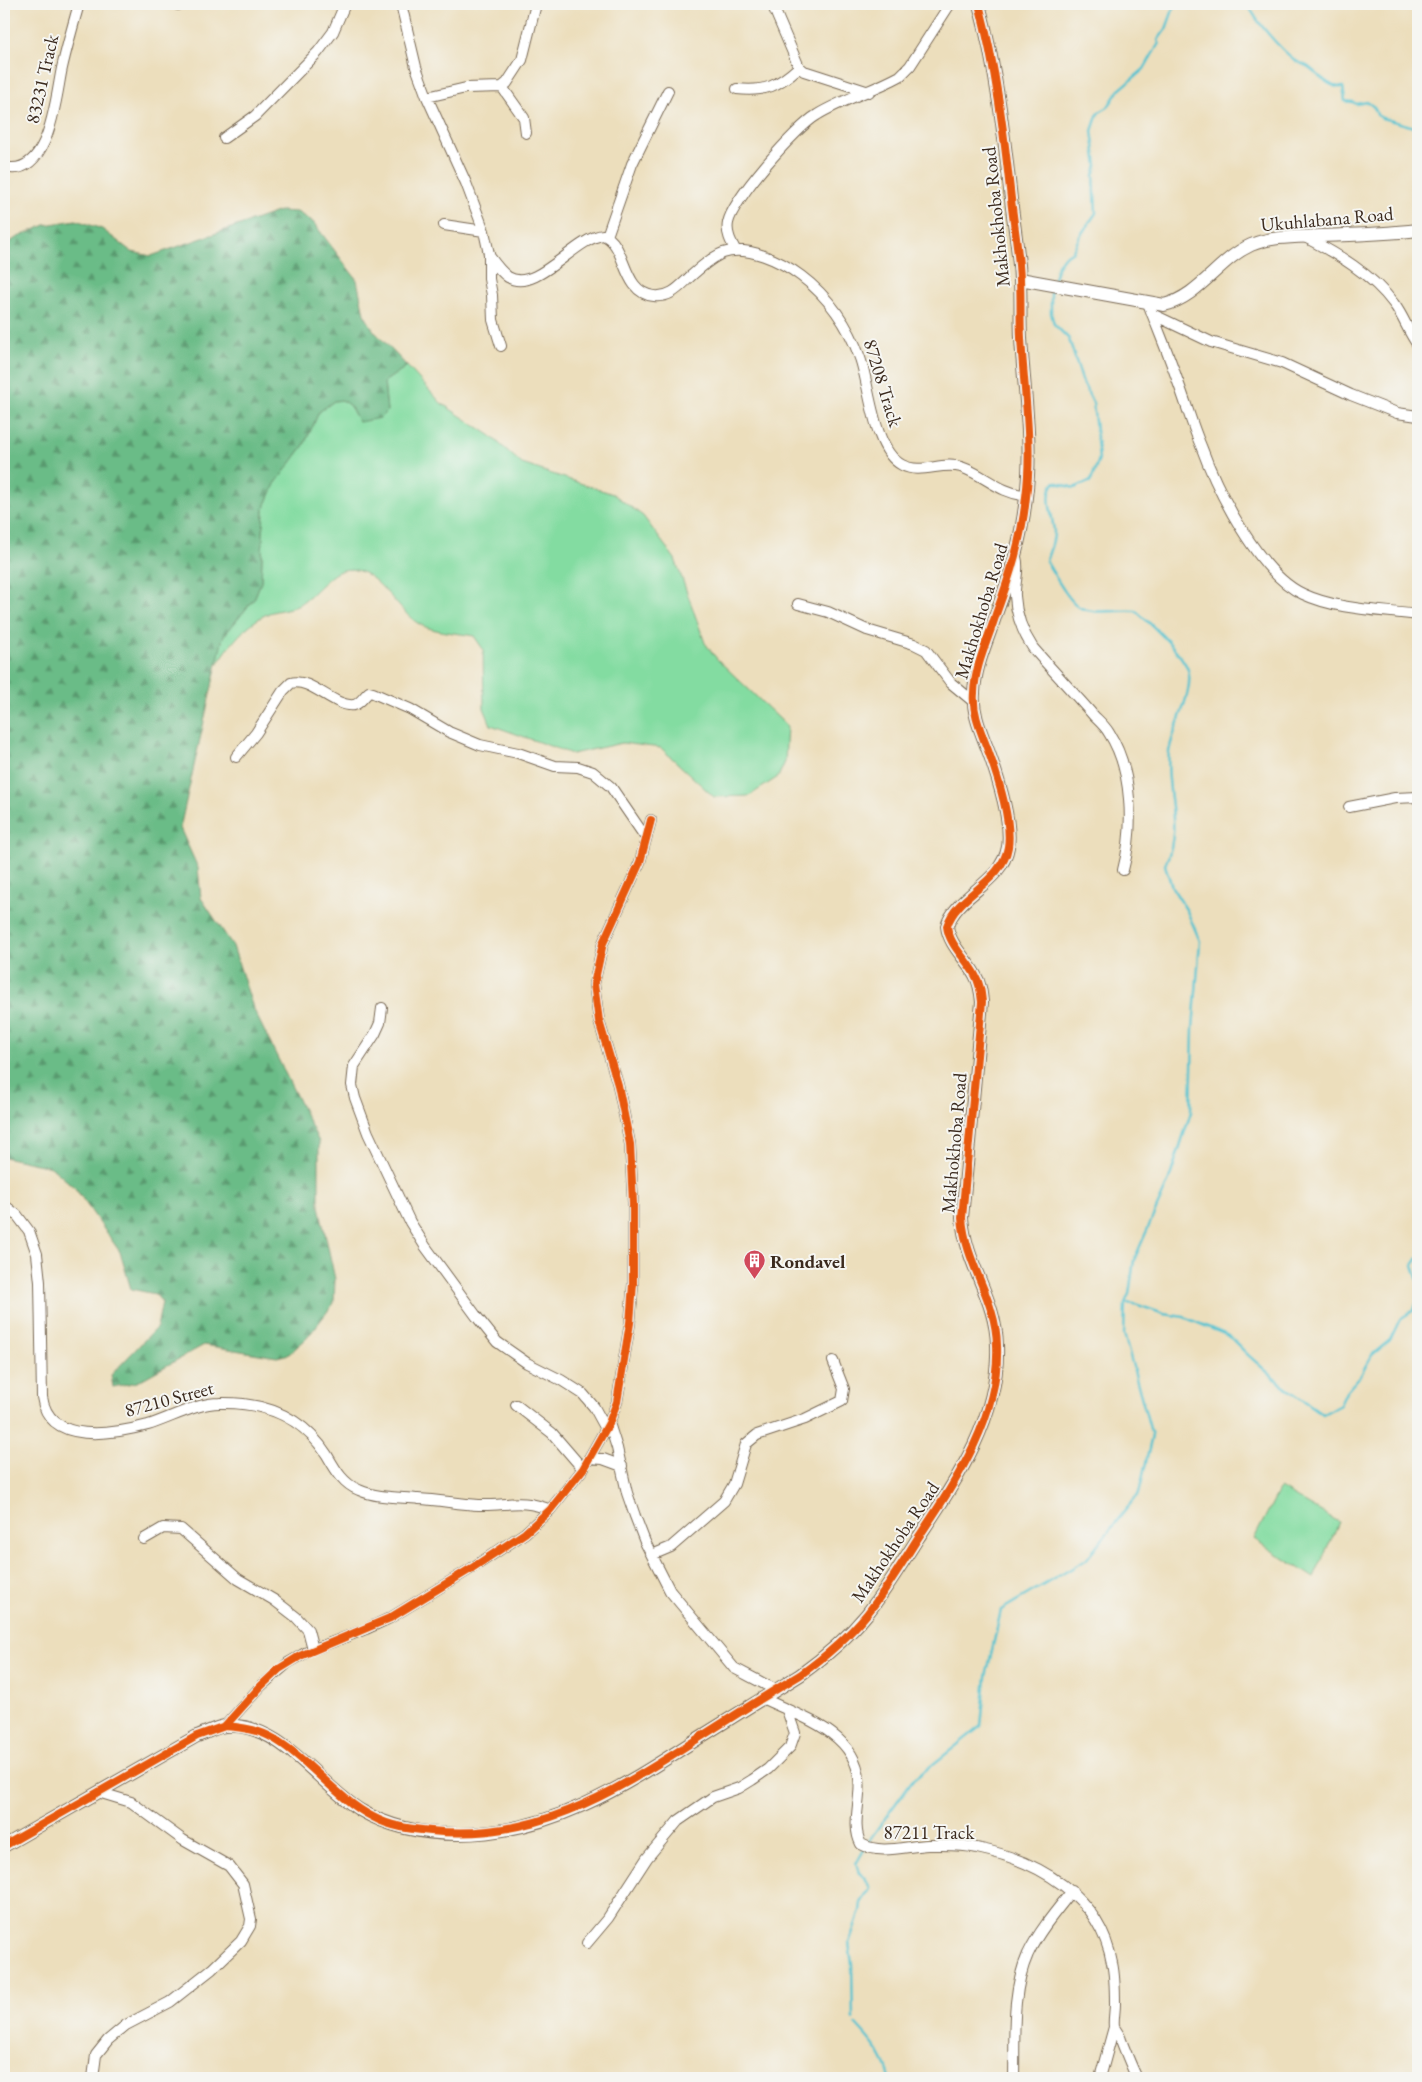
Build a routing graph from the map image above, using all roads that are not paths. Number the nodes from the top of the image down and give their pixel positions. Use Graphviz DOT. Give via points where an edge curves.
graph roads {
  1 [pos="79,4"];
  2 [pos="345,4"];
  3 [pos="401,4"];
  4 [pos="536,4"];
  5 [pos="772,4"];
  6 [pos="950,4"];
  7 [pos="979,4"];
  8 [pos="799,67"];
  9 [pos="502,87"];
  10 [pos="737,89"];
  11 [pos="668,91"];
  12 [pos="869,92"];
  13 [pos="427,98"];
  14 [pos="526,133"];
  15 [pos="224,138"];
  16 [pos="4,167"];
  17 [pos="444,225"];
  18 [pos="1418,230"];
  19 [pos="484,231"];
  20 [pos="607,236"];
  21 [pos="1305,237"];
  22 [pos="736,251"];
  23 [pos="490,257"];
  24 [pos="1020,279"];
  25 [pos="1150,309"];
  26 [pos="1418,345"];
  27 [pos="501,346"];
  28 [pos="1418,416"];
  29 [pos="1027,496"];
  30 [pos="1015,556"];
  31 [pos="798,604"];
  32 [pos="1418,614"];
  33 [pos="974,702"];
  34 [pos="236,757"];
  35 [pos="1418,797"];
  36 [pos="1349,807"];
  37 [pos="651,820"];
  38 [pos="646,838"];
  39 [pos="1123,870"];
  40 [pos="382,1008"];
  41 [pos="4,1205"];
  42 [pos="833,1361"];
  43 [pos="516,1405"];
  44 [pos="607,1426"];
  45 [pos="589,1458"];
  46 [pos="622,1466"];
  47 [pos="583,1469"];
  48 [pos="550,1510"];
  49 [pos="144,1539"];
  50 [pos="652,1555"];
  51 [pos="313,1649"];
  52 [pos="776,1690"];
  53 [pos="762,1698"];
  54 [pos="787,1710"];
  55 [pos="225,1726"];
  56 [pos="98,1792"];
  57 [pos="4,1846"];
  58 [pos="1072,1891"];
  59 [pos="587,1943"];
  60 [pos="1114,2027"];
  61 [pos="93,2078"];
  62 [pos="1014,2078"];
  63 [pos="1100,2078"];
  64 [pos="1138,2078"];
  1 -- 16 [label="street, 83231 Track" via="48,134 27,163 17,168"];
  2 -- 15 [label="street" via="334,32 318,52 255,116"];
  3 -- 13 [label="street"];
  4 -- 9 [label="street" via="522,60"];
  5 -- 8 [label="street"];
  6 -- 12 [label="street" via="910,66 900,76"];
  7 -- 24 [label="street, Makhokhoba Road" via="996,83"];
  8 -- 10 [label="street" via="766,89"];
  8 -- 12 [label="street"];
  9 -- 13 [label="street" via="466,88"];
  9 -- 14 [label="street" via="524,118"];
  11 -- 20 [label="street" via="632,164"];
  12 -- 22 [label="street" via="816,115 777,152 728,221"];
  13 -- 19 [label="street"];
  17 -- 19 [label="street"];
  18 -- 21 [label="street, Ukuhlabana Road"];
  19 -- 23 [label="street"];
  20 -- 22 [label="street, 87208 Track" via="615,244 628,275 649,296 668,295 714,258"];
  20 -- 23 [label="street" via="588,240 525,280 508,277"];
  21 -- 25 [label="street, Ukuhlabana Road" via="1274,239 1251,245 1184,298"];
  21 -- 26 [label="street" via="1340,257 1382,290 1395,305"];
  22 -- 29 [label="street, 87208 Track" via="758,254 788,268 826,299 852,339 882,438 897,462 917,469 954,465 1011,494"];
  23 -- 27 [label="street" via="493,320"];
  24 -- 25 [label="street, Ukuhlabana Road" via="1063,286"];
  24 -- 29 [label="street, Makhokhoba Road" via="1021,340 1028,416"];
  25 -- 28 [label="street" via="1211,342 1282,363 1397,413"];
  25 -- 32 [label="street" via="1201,448 1241,527 1269,567 1302,594 1316,599 1353,607"];
  29 -- 30 [label="street, Makhokhoba Road"];
  30 -- 33 [label="street, Makhokhoba Road" via="981,656"];
  30 -- 39 [label="street" via="1018,564 1016,608 1026,637 1032,648 1109,733 1125,773 1130,812 1128,853"];
  31 -- 33 [label="street" via="828,612 867,630 926,650 951,683"];
  33 -- 52 [label="street, Makhokhoba Road" via="1003,804 1008,848 995,872 955,912 948,926 951,940 976,976 982,1002 962,1218 967,1250 996,1325 998,1361 992,1394 973,1446 948,1495 867,1614 822,1660"];
  34 -- 38 [label="street" via="291,683 304,683 352,706 369,692 480,745 518,753 555,766 578,767 593,772 611,787"];
  35 -- 36 [label="street"];
  37 -- 38 [label="street"];
  38 -- 44 [label="street" via="640,862 603,943 594,984 597,1014 618,1085 630,1144 633,1203 630,1323 617,1402"];
  40 -- 44 [label="street" via="375,1034 354,1066 352,1086 368,1133 410,1222 497,1342 583,1394"];
  41 -- 48 [label="street, 87210 Street" via="29,1231 37,1254 43,1404 52,1420 62,1426 88,1433 125,1430 217,1403 248,1403 281,1412 300,1424 321,1446 340,1476 362,1492 480,1505 532,1503"];
  42 -- 50 [label="street" via="844,1389 842,1401 805,1420 749,1440 734,1484 724,1501 671,1546"];
  43 -- 47 [label="street" via="552,1433"];
  44 -- 45 [label="street"];
  44 -- 46 [label="street"];
  45 -- 46 [label="street"];
  45 -- 47 [label="street"];
  46 -- 50 [label="street" via="630,1501"];
  47 -- 48 [label="street"];
  48 -- 51 [label="street" via="510,1543 390,1618"];
  49 -- 51 [label="street" via="163,1528 181,1528 238,1579 296,1617 308,1630"];
  50 -- 52 [label="street" via="670,1591 730,1663 744,1675"];
  51 -- 55 [label="street" via="279,1669"];
  52 -- 53 [label="street, Makhokhoba Road"];
  53 -- 54 [label="street, 87211 Track"];
  53 -- 55 [label="street, Makhokhoba Road" via="639,1776 575,1810 512,1829 458,1834 383,1822 358,1809 269,1736 241,1727"];
  54 -- 58 [label="street, 87211 Track" via="826,1729 850,1751 859,1770 856,1831 865,1846 878,1850 929,1845 974,1847 1028,1864"];
  54 -- 59 [label="street" via="795,1733 783,1756 752,1780 713,1797 678,1821"];
  55 -- 56 [label="street" via="197,1736"];
  56 -- 57 [label="street"];
  56 -- 61 [label="street" via="131,1802 187,1843 229,1866 243,1884 251,1919 248,1932 241,1941 212,1969 170,2002 126,2025 108,2040 96,2055"];
  58 -- 60 [label="street, 87211 Track" via="1090,1910 1109,1947 1115,1988"];
  58 -- 62 [label="street" via="1035,1941 1024,1966 1015,2010"];
  60 -- 63 [label="street"];
  60 -- 64 [label="street, 87211 Track"];
}
